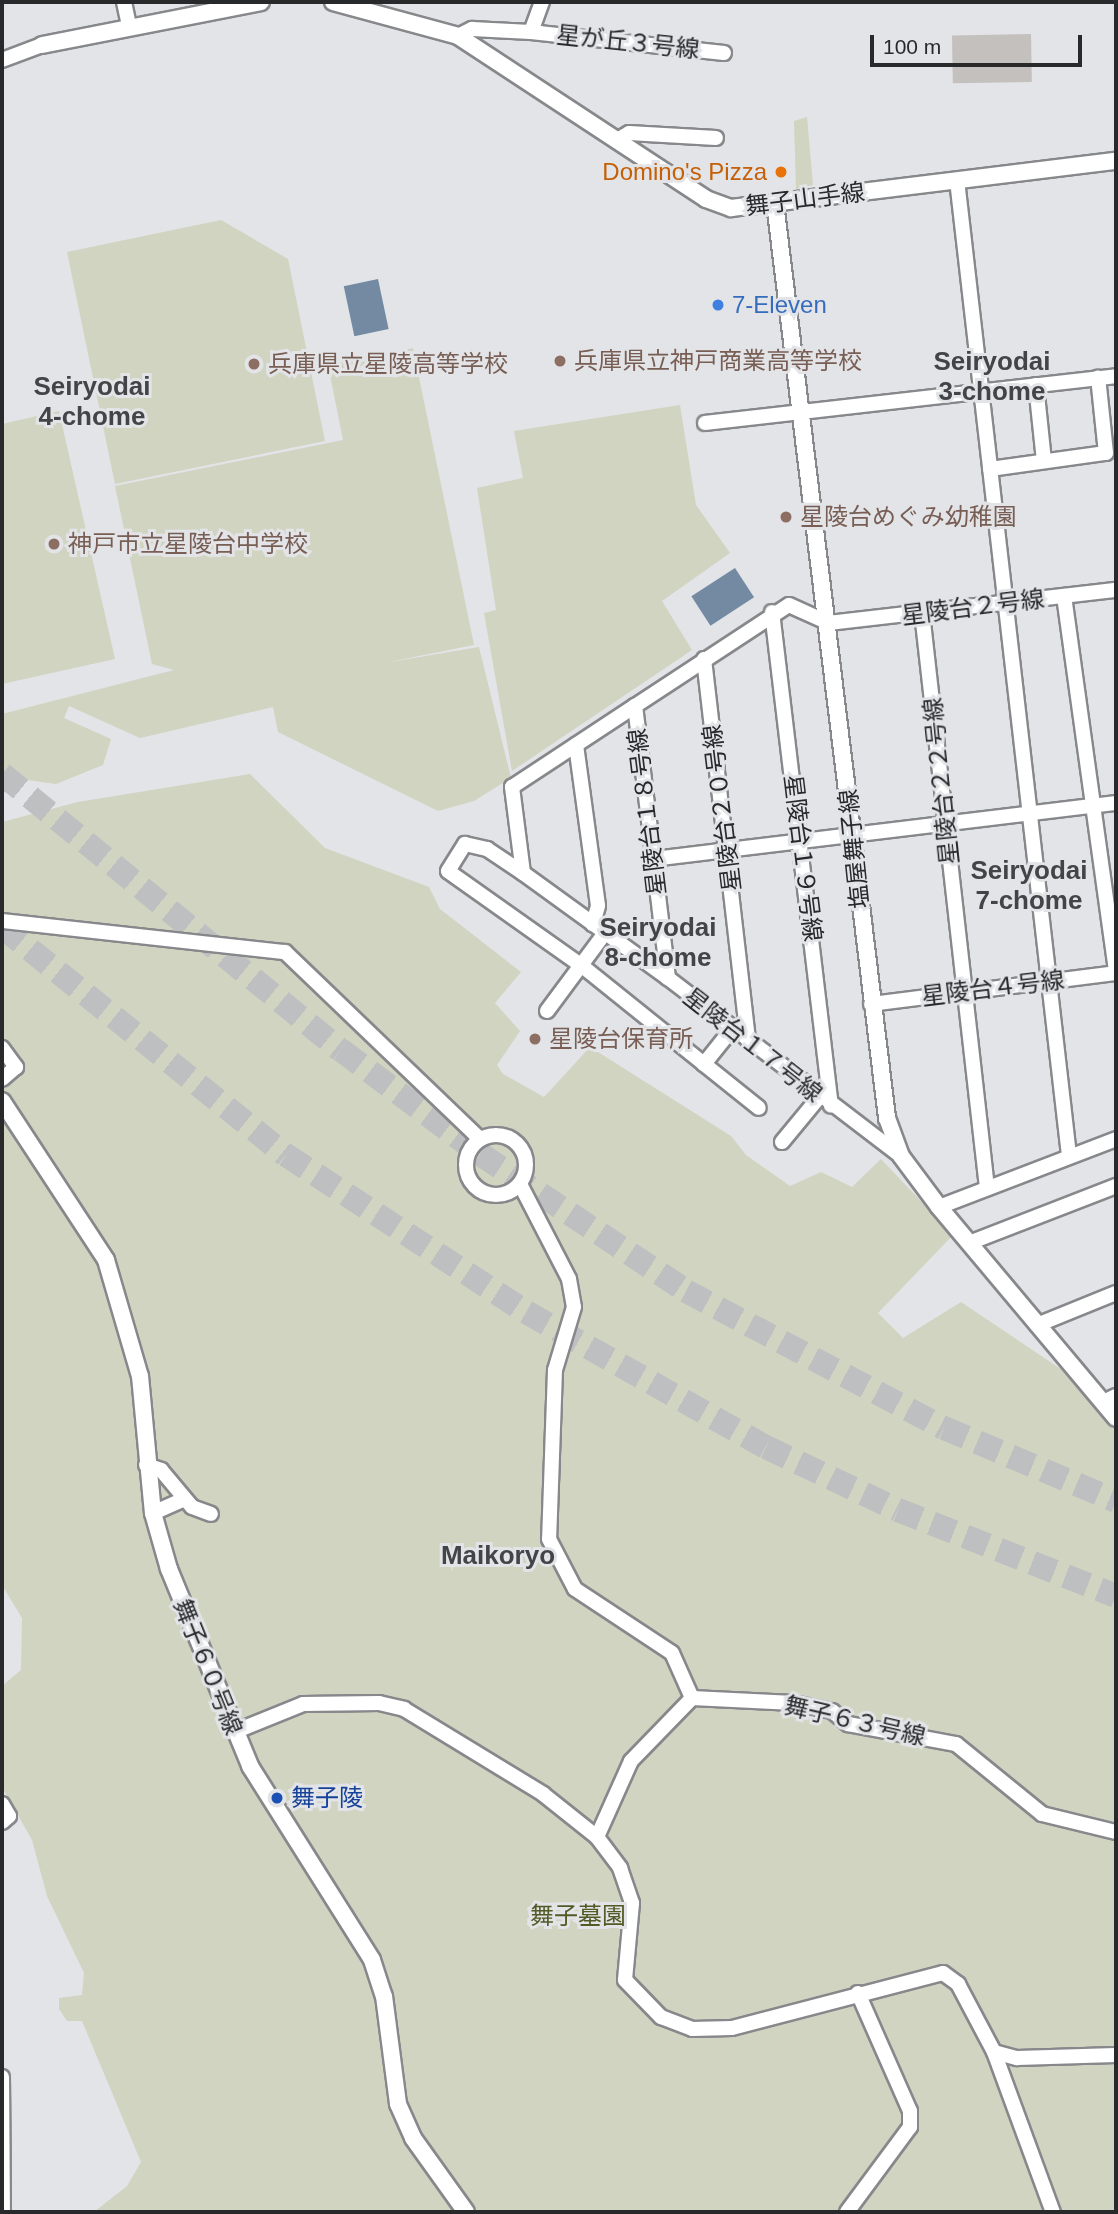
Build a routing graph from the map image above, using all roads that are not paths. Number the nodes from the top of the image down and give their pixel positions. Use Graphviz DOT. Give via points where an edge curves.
graph roads {
  1 [pos="124,2"];
  2 [pos="261,2"];
  3 [pos="333,2"];
  4 [pos="542,2"];
  5 [pos="129,25"];
  6 [pos="531,32"];
  7 [pos="458,36"];
  8 [pos="41,45"];
  9 [pos="2,53"];
  10 [pos="724,53"];
  11 [pos="2,60"];
  12 [pos="716,138"];
  13 [pos="617,141"];
  14 [pos="1116,161"];
  15 [pos="957,180"];
  16 [pos="775,203"];
  17 [pos="1116,376"];
  18 [pos="1098,377"];
  19 [pos="1036,385"];
  20 [pos="982,391"];
  21 [pos="804,411"];
  22 [pos="705,423"];
  23 [pos="1044,461"];
  24 [pos="990,469"];
  25 [pos="1116,590"];
  26 [pos="1064,596"];
  27 [pos="1005,603"];
  28 [pos="772,612"];
  29 [pos="922,613"];
  30 [pos="829,623"];
  31 [pos="704,659"];
  32 [pos="635,706"];
  33 [pos="576,745"];
  34 [pos="1116,803"];
  35 [pos="1091,806"];
  36 [pos="1029,812"];
  37 [pos="946,823"];
  38 [pos="853,835"];
  39 [pos="801,841"];
  40 [pos="728,850"];
  41 [pos="653,859"];
  42 [pos="523,873"];
  43 [pos="2,922"];
  44 [pos="599,928"];
  45 [pos="582,966"];
  46 [pos="1116,972"];
  47 [pos="668,978"];
  48 [pos="1049,980"];
  49 [pos="964,991"];
  50 [pos="871,1004"];
  51 [pos="547,1012"];
  52 [pos="732,1029"];
  53 [pos="748,1040"];
  54 [pos="2,1048"];
  55 [pos="704,1064"];
  56 [pos="2,1079"];
  57 [pos="826,1100"];
  58 [pos="2,1101"];
  59 [pos="759,1108"];
  60 [pos="480,1139"];
  61 [pos="1116,1139"];
  62 [pos="782,1142"];
  63 [pos="901,1156"];
  64 [pos="1069,1156"];
  65 [pos="520,1184"];
  66 [pos="1116,1186"];
  67 [pos="987,1188"];
  68 [pos="939,1207"];
  69 [pos="969,1243"];
  70 [pos="1116,1293"];
  71 [pos="1037,1325"];
  72 [pos="1109,1399"];
  73 [pos="1116,1418"];
  74 [pos="146,1465"];
  75 [pos="182,1500"];
  76 [pos="153,1513"];
  77 [pos="211,1514"];
  78 [pos="692,1698"];
  79 [pos="234,1732"];
  80 [pos="2,1804"];
  81 [pos="2,1822"];
  82 [pos="1116,1832"];
  83 [pos="597,1837"];
  84 [pos="858,1993"];
  85 [pos="994,2052"];
  86 [pos="1116,2055"];
  87 [pos="2,2077"];
  88 [pos="3,2212"];
  89 [pos="466,2212"];
  90 [pos="847,2212"];
  91 [pos="1053,2212"];
  1 -- 5 [label="street"];
  2 -- 5 [label="street"];
  3 -- 7 [label="street, 舞子山手線"];
  4 -- 6 [label="street"];
  5 -- 8 [label="street"];
  6 -- 7 [label="street, 星が丘３号線" via="472,29"];
  6 -- 10 [label="street, 星が丘３号線"];
  7 -- 13 [label="street, 舞子山手線"];
  8 -- 9 [label="street"];
  8 -- 11 [label="street"];
  12 -- 13 [label="street" via="629,133"];
  13 -- 16 [label="street, 舞子山手線" via="706,199 731,208"];
  14 -- 15 [label="street, 舞子山手線"];
  15 -- 16 [label="street, 舞子山手線"];
  15 -- 20 [label="street"];
  16 -- 21 [label="street, 塩屋舞子線"];
  17 -- 18 [label="street"];
  18 -- 19 [label="street"];
  18 -- 23 [label="street" via="1106,453"];
  19 -- 20 [label="street"];
  19 -- 23 [label="street"];
  20 -- 21 [label="street"];
  20 -- 24 [label="street"];
  21 -- 22 [label="street"];
  21 -- 30 [label="street, 塩屋舞子線"];
  23 -- 24 [label="street"];
  24 -- 27 [label="street"];
  25 -- 26 [label="street, 星陵台２号線"];
  26 -- 27 [label="street, 星陵台２号線"];
  26 -- 35 [label="street"];
  27 -- 29 [label="street, 星陵台２号線"];
  27 -- 36 [label="street"];
  28 -- 30 [label="street" via="789,605"];
  28 -- 31 [label="street, 星陵台１８号線"];
  28 -- 39 [label="street, 星陵台１９号線"];
  29 -- 30 [label="street, 星陵台２号線"];
  29 -- 37 [label="street, 星陵台２２号線"];
  30 -- 38 [label="street, 塩屋舞子線"];
  31 -- 32 [label="street, 星陵台１８号線"];
  31 -- 40 [label="street, 星陵台２０号線"];
  32 -- 33 [label="street"];
  32 -- 41 [label="street, 星陵台１８号線"];
  33 -- 42 [label="street" via="512,788"];
  33 -- 44 [label="street"];
  34 -- 35 [label="street"];
  35 -- 36 [label="street"];
  35 -- 46 [label="street"];
  36 -- 37 [label="street"];
  36 -- 48 [label="street"];
  37 -- 38 [label="street"];
  37 -- 49 [label="street, 星陵台２２号線"];
  38 -- 39 [label="street"];
  38 -- 50 [label="street, 塩屋舞子線"];
  39 -- 40 [label="street"];
  39 -- 57 [label="street, 星陵台１９号線"];
  40 -- 41 [label="street"];
  40 -- 53 [label="street, 星陵台２０号線"];
  41 -- 47 [label="street, 星陵台１８号線"];
  42 -- 44 [label="street, 星陵台１７号線"];
  42 -- 45 [label="street, 星陵台１７号線" via="487,849 465,844 448,871"];
  43 -- 60 [label="street" via="285,952"];
  44 -- 45 [label="street"];
  44 -- 47 [label="street, 星陵台１７号線"];
  45 -- 51 [label="street"];
  45 -- 55 [label="street"];
  46 -- 48 [label="street, 星陵台４号線"];
  47 -- 52 [label="street, 星陵台１７号線"];
  48 -- 49 [label="street, 星陵台４号線"];
  48 -- 64 [label="street"];
  49 -- 50 [label="street, 星陵台４号線"];
  49 -- 67 [label="street, 星陵台２２号線"];
  50 -- 63 [label="street, 塩屋舞子線" via="887,1118"];
  52 -- 53 [label="street, 星陵台１７号線"];
  52 -- 55 [label="street"];
  53 -- 57 [label="street, 星陵台１７号線"];
  54 -- 56 [label="street" via="16,1067"];
  55 -- 59 [label="street"];
  57 -- 62 [label="street"];
  57 -- 63 [label="street, 星陵台１７号線"];
  58 -- 74 [label="street, 舞子６０号線" via="106,1261 140,1376"];
  60 -- 65 [label="street" via="504,1136 518,1145 526,1168"];
  60 -- 65 [label="street" via="467,1159 472,1183 496,1195"];
  61 -- 64 [label="street"];
  63 -- 68 [label="street, 塩屋舞子線"];
  64 -- 67 [label="street"];
  65 -- 78 [label="street" via="569,1279 574,1307 555,1370 549,1539 575,1589 672,1653"];
  66 -- 69 [label="street"];
  67 -- 68 [label="street"];
  68 -- 69 [label="street, 塩屋舞子線"];
  69 -- 71 [label="street, 塩屋舞子線"];
  70 -- 71 [label="street"];
  71 -- 72 [label="street, 塩屋舞子線"];
  72 -- 73 [label="street, 塩屋舞子線"];
  74 -- 75 [label="street" via="169,1478"];
  74 -- 76 [label="street, 舞子６０号線"];
  75 -- 76 [label="street"];
  75 -- 77 [label="street"];
  76 -- 79 [label="street, 舞子６０号線"];
  78 -- 82 [label="street, 舞子６３号線" via="794,1703 832,1711 848,1724 956,1744 1042,1814"];
  78 -- 83 [label="street" via="631,1761"];
  79 -- 83 [label="street" via="303,1703 362,1702 404,1710 543,1794"];
  79 -- 89 [label="street, 舞子６０号線" via="372,1960 384,1996 398,2104 413,2138"];
  80 -- 81 [label="street" via="9,1816"];
  83 -- 84 [label="street" via="620,1868 632,1903 625,1980 661,2017 707,2032"];
  84 -- 85 [label="street" via="943,1973 958,1984"];
  84 -- 90 [label="street" via="910,2111 910,2127"];
  85 -- 86 [label="street" via="1017,2058"];
  85 -- 91 [label="street"];
  87 -- 88 [label="street"];
}
